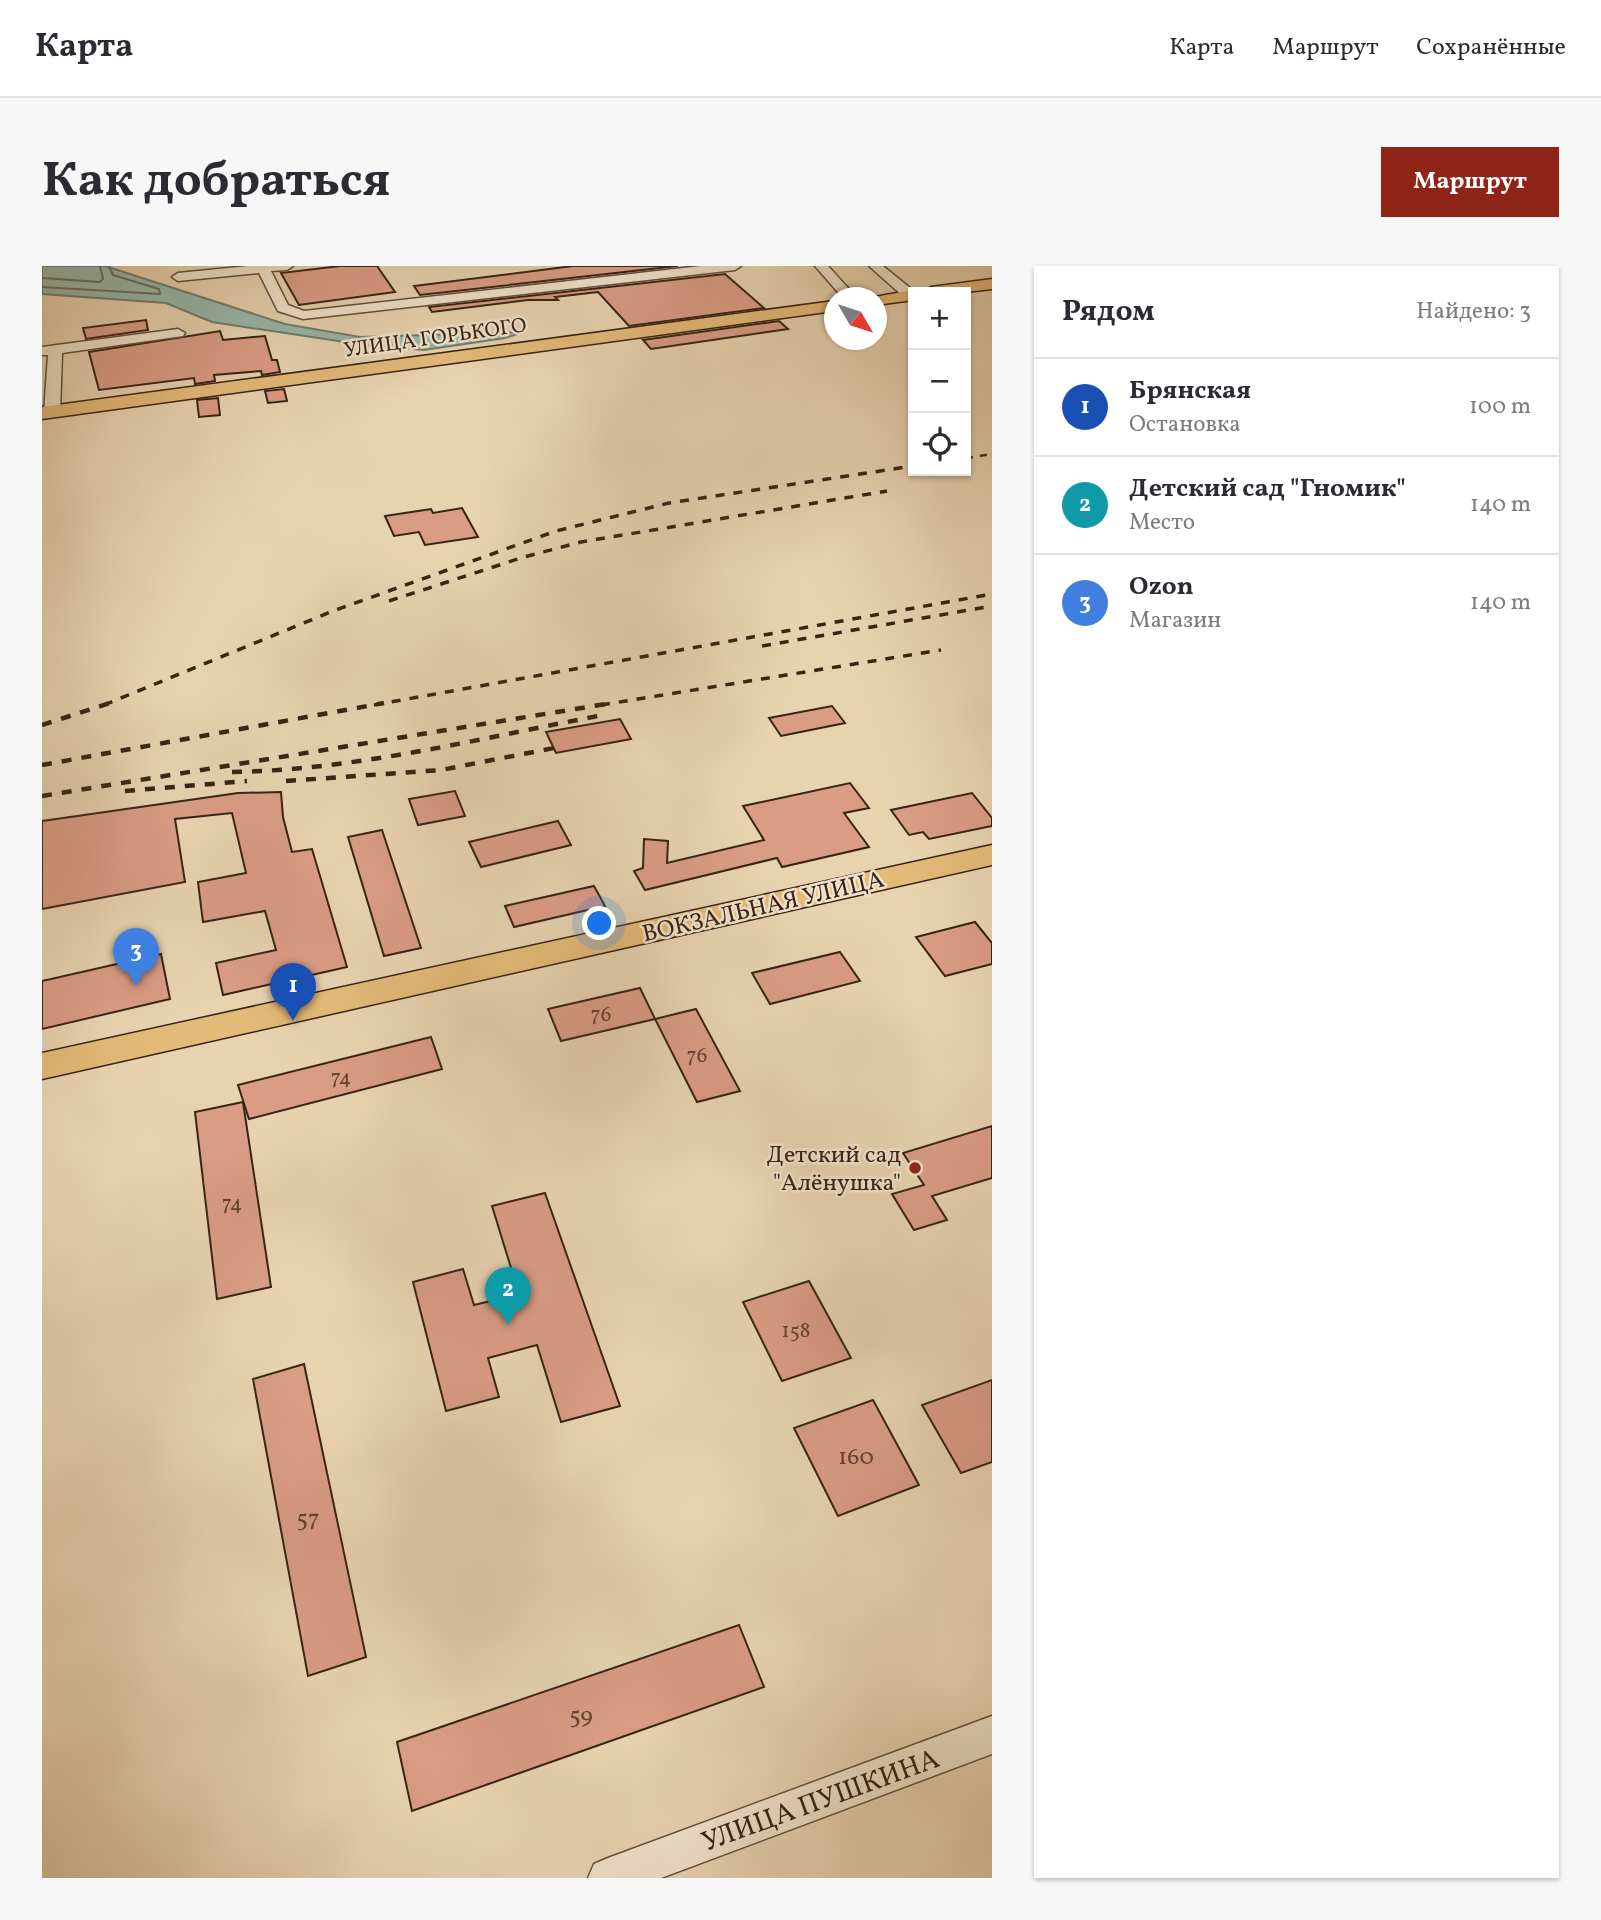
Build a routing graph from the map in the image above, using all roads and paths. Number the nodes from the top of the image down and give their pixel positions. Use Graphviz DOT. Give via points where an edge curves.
graph roads {
  1 [pos="286,266"];
  2 [pos="735,266"];
  3 [pos="821,266"];
  4 [pos="875,266"];
  5 [pos="262,267"];
  6 [pos="178,277"];
  7 [pos="992,284"];
  8 [pos="841,287"];
  9 [pos="969,287"];
  10 [pos="908,293"];
  11 [pos="908,295"];
  12 [pos="887,299"];
  13 [pos="824,307"];
  14 [pos="178,333"];
  15 [pos="49,350"];
  16 [pos="47,412"];
  17 [pos="992,855"];
  18 [pos="42,1066"];
  19 [pos="992,1735"];
  20 [pos="608,1878"];
  1 -- 5 [label="street"];
  2 -- 5 [label="street" via="303,315 284,308"];
  3 -- 8 [label="street"];
  4 -- 10 [label="street"];
  5 -- 6 [label="street"];
  7 -- 9 [label="main road"];
  11 -- 12 [label="main road"];
  13 -- 16 [label="main road, УЛИЦА ГОРЬКОГО"];
  14 -- 15 [label="street"];
  15 -- 16 [label="street"];
  17 -- 18 [label="main road, ВОКЗАЛЬНАЯ УЛИЦА"];
  19 -- 20 [label="street, УЛИЦА ПУШКИНА"];
}
